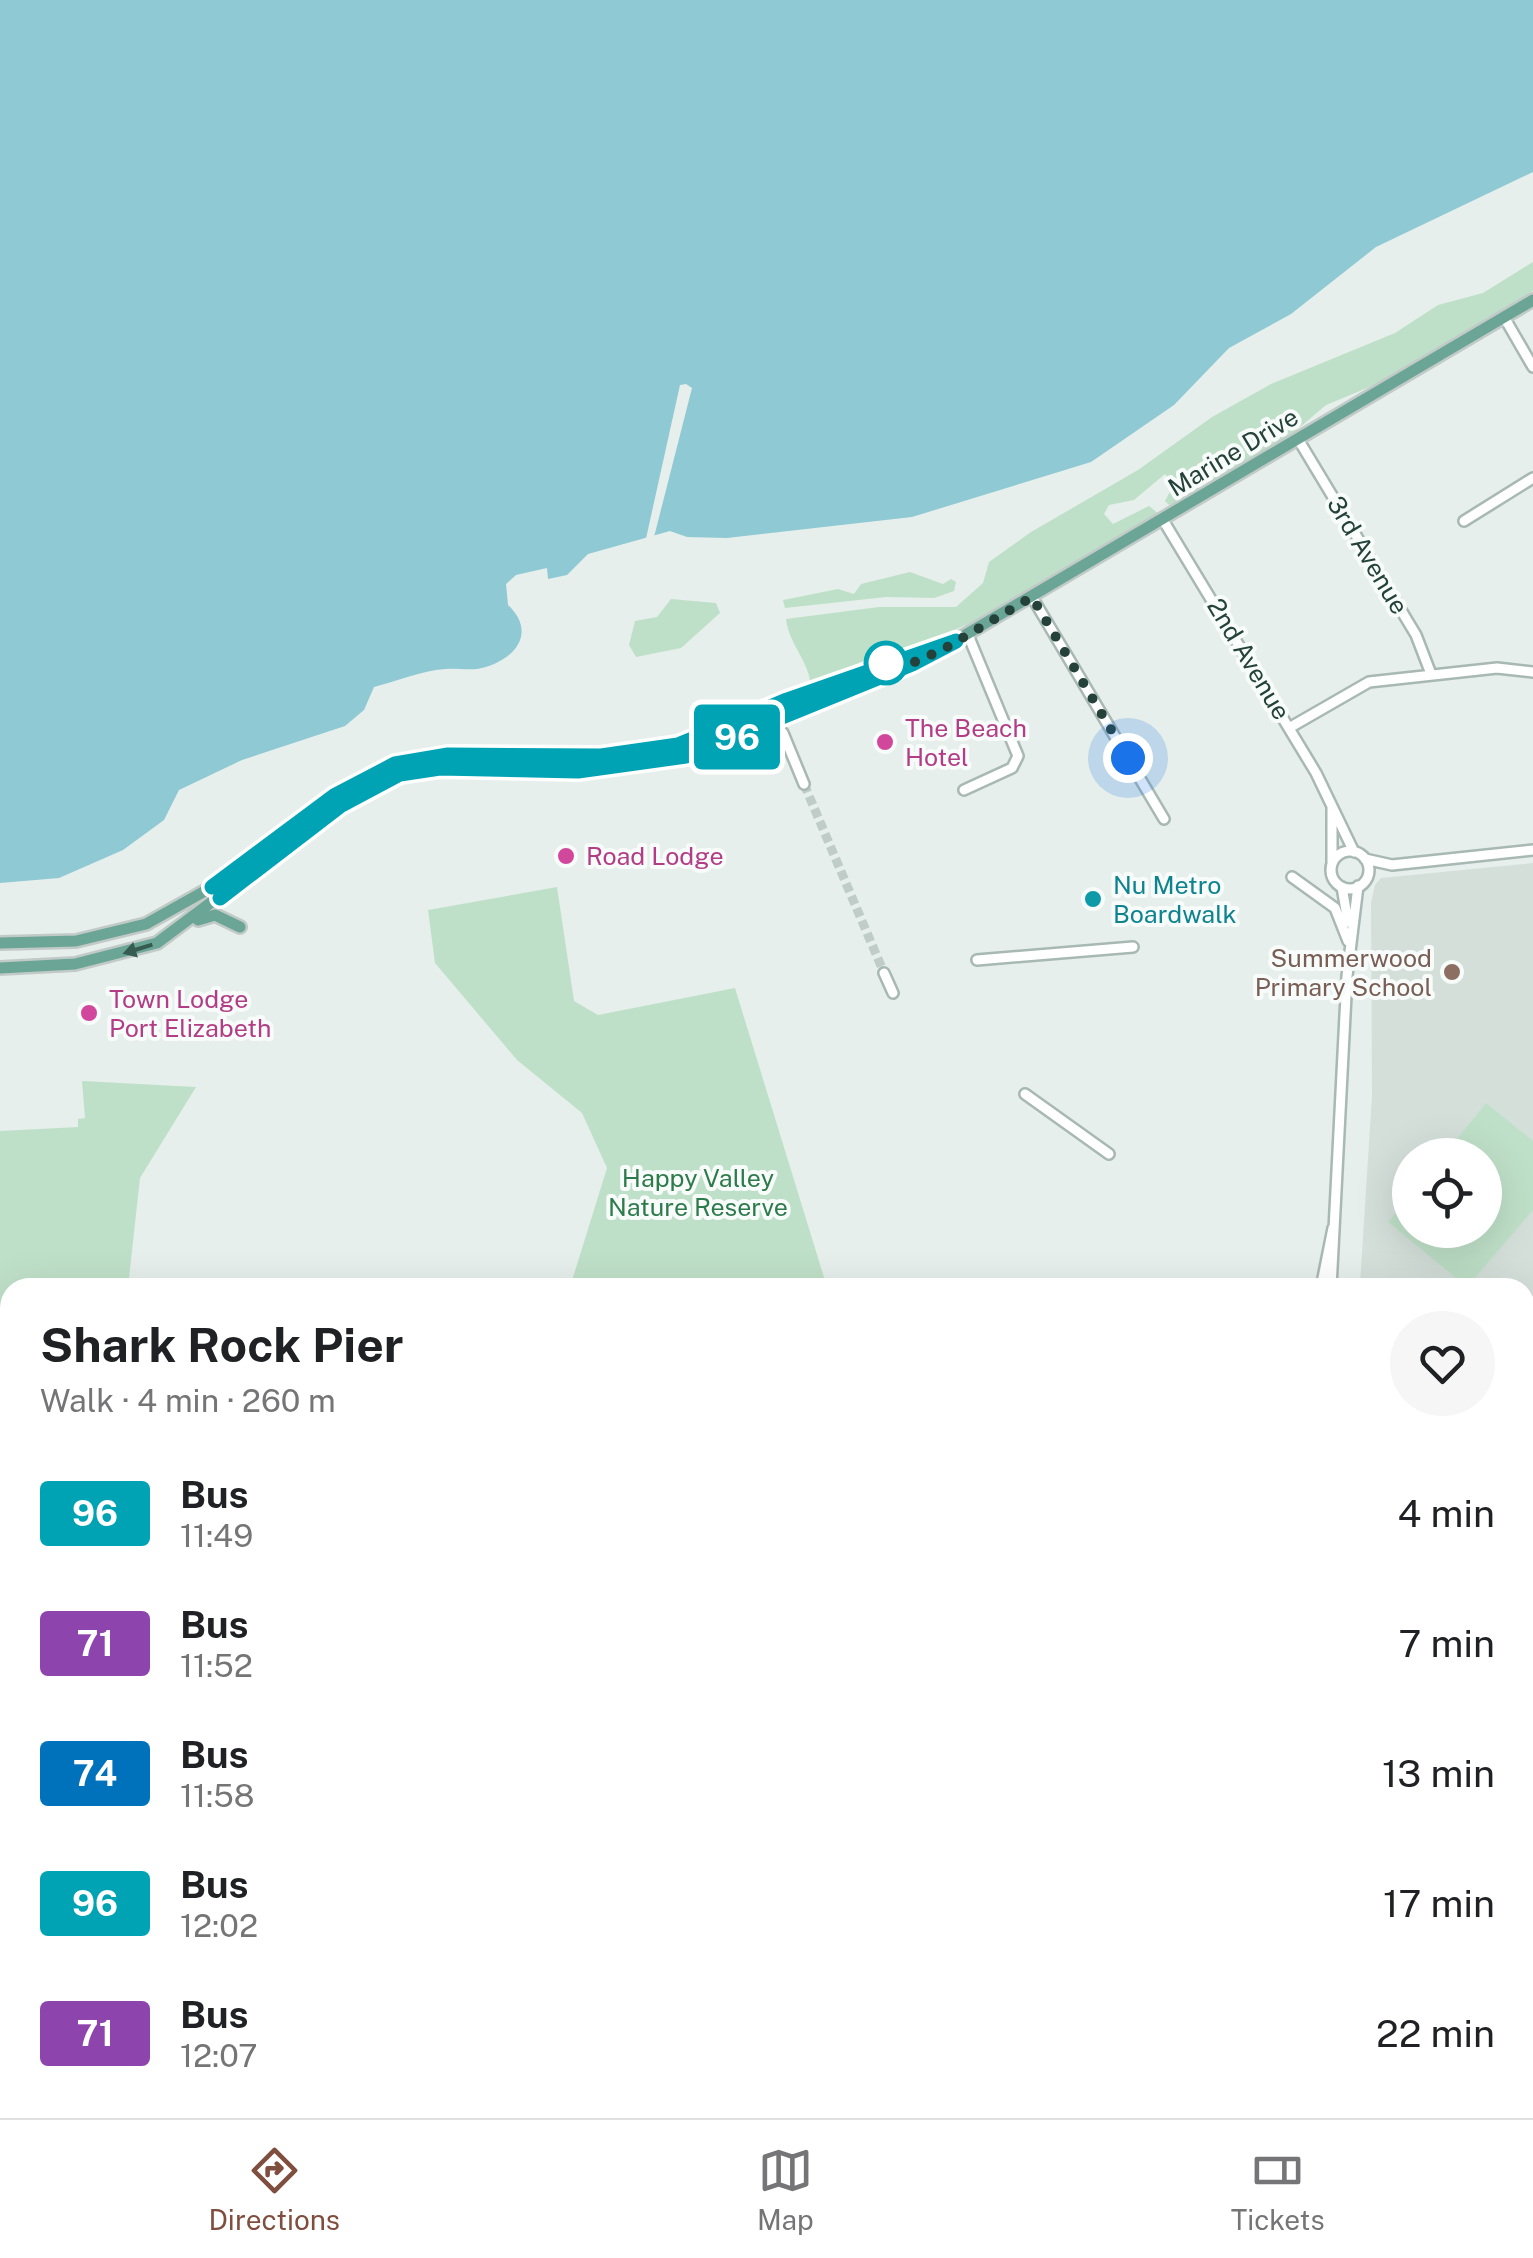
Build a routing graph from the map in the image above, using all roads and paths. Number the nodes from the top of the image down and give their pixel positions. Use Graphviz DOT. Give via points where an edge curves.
graph roads {
  1 [pos="1533,300"];
  2 [pos="1504,317"];
  3 [pos="1533,367"];
  4 [pos="1298,439"];
  5 [pos="1533,478"];
  6 [pos="1163,520"];
  7 [pos="1464,520"];
  8 [pos="1032,597"];
  9 [pos="968,635"];
  10 [pos="956,641"];
  11 [pos="1533,672"];
  12 [pos="1431,674"];
  13 [pos="772,724"];
  14 [pos="1289,728"];
  15 [pos="804,784"];
  16 [pos="964,790"];
  17 [pos="1330,801"];
  18 [pos="1164,819"];
  19 [pos="1533,850"];
  20 [pos="1354,852"];
  21 [pos="1364,859"];
  22 [pos="1332,864"];
  23 [pos="1392,864"];
  24 [pos="1292,877"];
  25 [pos="1367,877"];
  26 [pos="1358,886"];
  27 [pos="1342,887"];
  28 [pos="188,922"];
  29 [pos="240,927"];
  30 [pos="1350,939"];
  31 [pos="0,943"];
  32 [pos="1133,947"];
  33 [pos="977,960"];
  34 [pos="0,968"];
  35 [pos="884,973"];
  36 [pos="893,993"];
  37 [pos="1026,1094"];
  38 [pos="1109,1154"];
  39 [pos="1335,1220"];
  40 [pos="1323,1278"];
  41 [pos="1332,1278"];
  1 -- 2 [label="main road, Marine Drive"];
  2 -- 3 [label="street"];
  2 -- 4 [label="main road, Marine Drive"];
  4 -- 6 [label="main road, Marine Drive"];
  4 -- 12 [label="street, 3rd Avenue" via="1416,635"];
  5 -- 7 [label="street"];
  6 -- 8 [label="main road, Marine Drive"];
  6 -- 14 [label="street, 2nd Avenue"];
  8 -- 9 [label="main road, Marine Drive"];
  8 -- 18 [label="street"];
  9 -- 10 [label="main road, Marine Drive"];
  9 -- 16 [label="street" via="1018,756 1012,768"];
  10 -- 13 [label="main road, Marine Drive"];
  10 -- 31 [label="main road, Marine Drive" via="678,745 601,756 448,755 395,764 334,796 212,887 146,924 34,945"];
  11 -- 12 [label="street"];
  12 -- 14 [label="street" via="1368,682"];
  13 -- 15 [label="street" via="783,733"];
  13 -- 28 [label="main road, Marine Drive" via="686,756 603,769 440,768 400,774 340,806"];
  14 -- 17 [label="street, 2nd Avenue"];
  17 -- 20 [label="street, 2nd Avenue"];
  17 -- 22 [label="street, 2nd Avenue"];
  19 -- 23 [label="street"];
  20 -- 21 [label="street"];
  20 -- 22 [label="street" via="1338,855"];
  21 -- 23 [label="street"];
  21 -- 25 [label="street"];
  22 -- 27 [label="street"];
  23 -- 25 [label="street"];
  24 -- 30 [label="street" via="1335,908"];
  25 -- 26 [label="street"];
  26 -- 27 [label="street"];
  26 -- 30 [label="street"];
  27 -- 30 [label="street"];
  28 -- 29 [label="main road" via="215,915"];
  28 -- 34 [label="main road, Marine Drive, one-way" via="157,943 114,956"];
  30 -- 39 [label="street"];
  32 -- 33 [label="street"];
  35 -- 36 [label="street"];
  37 -- 38 [label="street"];
  39 -- 40 [label="street"];
  39 -- 41 [label="street"];
}
